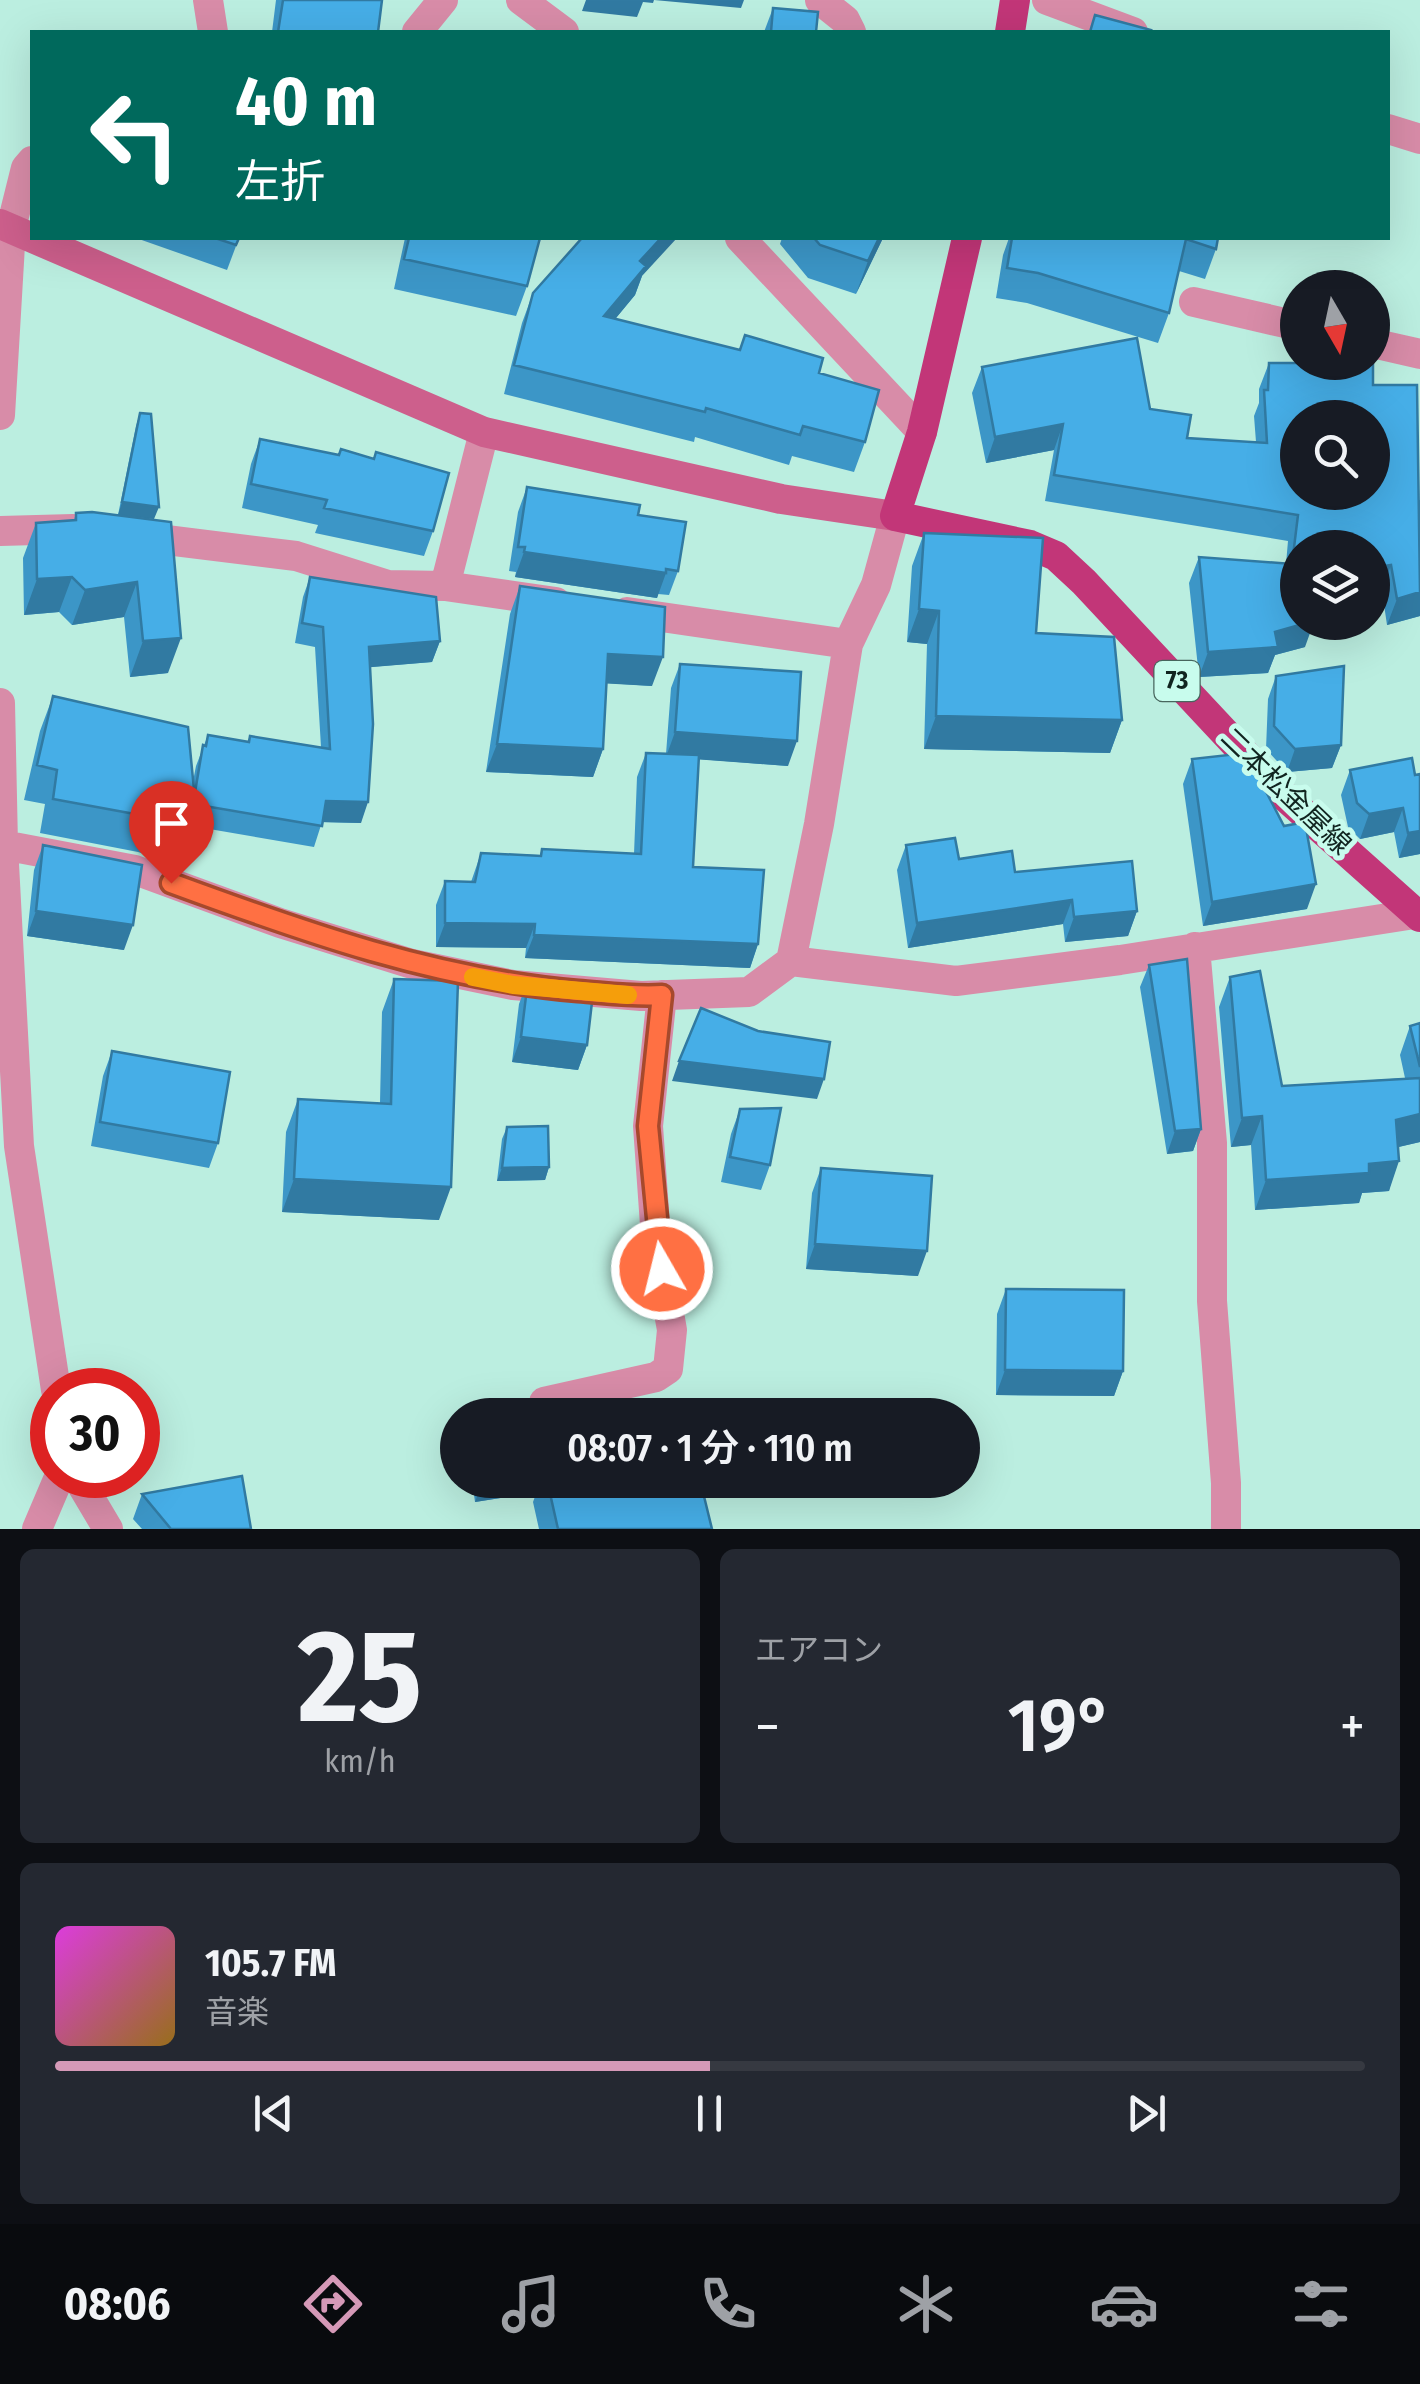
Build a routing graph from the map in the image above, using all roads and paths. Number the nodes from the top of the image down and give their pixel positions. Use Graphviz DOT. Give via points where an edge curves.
graph roads {
  1 [pos="208,0"];
  2 [pos="442,0"];
  3 [pos="521,0"];
  4 [pos="820,0"];
  5 [pos="1015,0"];
  6 [pos="1047,0"];
  7 [pos="213,30"];
  8 [pos="419,30"];
  9 [pos="561,30"];
  10 [pos="850,30"];
  11 [pos="1010,30"];
  12 [pos="1128,30"];
  13 [pos="1390,130"];
  14 [pos="1420,139"];
  15 [pos="30,163"];
  16 [pos="5,226"];
  17 [pos="30,237"];
  18 [pos="38,240"];
  19 [pos="742,240"];
  20 [pos="967,240"];
  21 [pos="1194,302"];
  22 [pos="1280,322"];
  23 [pos="1390,347"];
  24 [pos="1420,354"];
  25 [pos="1,376"];
  26 [pos="0,414"];
  27 [pos="484,432"];
  28 [pos="922,432"];
  29 [pos="895,516"];
  30 [pos="0,531"];
  31 [pos="445,586"];
  32 [pos="848,644"];
  33 [pos="0,704"];
  34 [pos="3,845"];
  35 [pos="1419,914"];
  36 [pos="1195,947"];
  37 [pos="791,961"];
  38 [pos="662,995"];
  39 [pos="53,1368"];
  40 [pos="561,1398"];
  41 [pos="51,1498"];
  42 [pos="90,1498"];
  43 [pos="38,1529"];
  44 [pos="108,1529"];
  45 [pos="1226,1529"];
  1 -- 7 [label="street"];
  2 -- 8 [label="street"];
  3 -- 9 [label="street"];
  4 -- 10 [label="street"];
  5 -- 11 [label="main road"];
  6 -- 12 [label="street"];
  13 -- 14 [label="street"];
  15 -- 16 [label="street"];
  16 -- 17 [label="street"];
  16 -- 25 [label="street"];
  18 -- 27 [label="street"];
  19 -- 28 [label="street"];
  20 -- 28 [label="main road"];
  21 -- 22 [label="street"];
  23 -- 24 [label="street"];
  25 -- 26 [label="street"];
  27 -- 29 [label="street" via="781,499"];
  27 -- 31 [label="street"];
  28 -- 29 [label="main road"];
  29 -- 32 [label="street" via="876,585"];
  29 -- 35 [label="main road, 二本松金屋線 / 73" via="1056,556 1282,794"];
  30 -- 31 [label="street" via="80,529 296,556 388,585"];
  31 -- 32 [label="street"];
  32 -- 37 [label="street"];
  33 -- 34 [label="street"];
  34 -- 38 [label="street" via="135,870 412,964 513,985"];
  34 -- 39 [label="street" via="20,1146"];
  35 -- 36 [label="street"];
  36 -- 37 [label="street" via="956,981"];
  36 -- 45 [label="street" via="1212,1143 1212,1301"];
  37 -- 38 [label="street" via="748,992"];
  38 -- 40 [label="street" via="648,1126 656,1238 672,1330 668,1369"];
  41 -- 43 [label="street"];
  42 -- 44 [label="street"];
}
